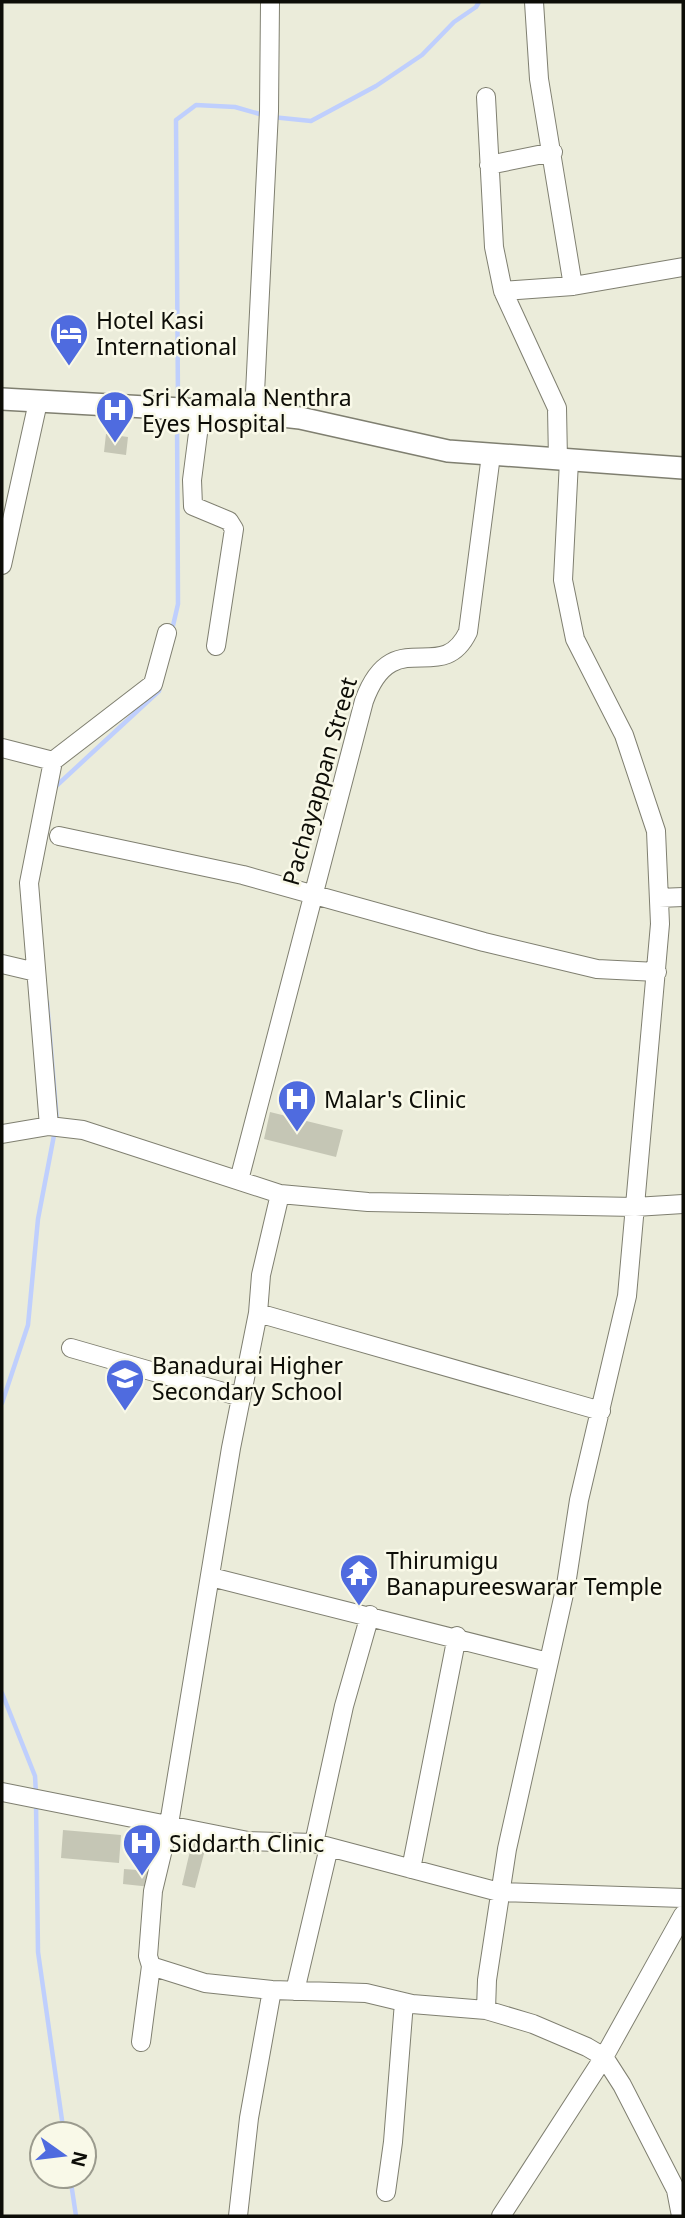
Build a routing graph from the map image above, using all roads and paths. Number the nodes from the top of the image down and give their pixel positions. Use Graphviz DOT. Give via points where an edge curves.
graph roads {
  1 [pos="270,2"];
  2 [pos="534,2"];
  3 [pos="486,97"];
  4 [pos="553,152"];
  5 [pos="489,165"];
  6 [pos="683,267"];
  7 [pos="573,286"];
  8 [pos="503,291"];
  9 [pos="2,399"];
  10 [pos="38,402"];
  11 [pos="185,409"];
  12 [pos="254,413"];
  13 [pos="491,455"];
  14 [pos="564,461"];
  15 [pos="683,468"];
  16 [pos="2,565"];
  17 [pos="167,633"];
  18 [pos="216,646"];
  19 [pos="2,748"];
  20 [pos="53,761"];
  21 [pos="59,836"];
  22 [pos="312,895"];
  23 [pos="683,897"];
  24 [pos="659,898"];
  25 [pos="2,964"];
  26 [pos="36,972"];
  27 [pos="657,972"];
  28 [pos="49,1126"];
  29 [pos="2,1133"];
  30 [pos="239,1180"];
  31 [pos="280,1194"];
  32 [pos="683,1204"];
  33 [pos="635,1207"];
  34 [pos="258,1313"];
  35 [pos="72,1348"];
  36 [pos="241,1397"];
  37 [pos="601,1411"];
  38 [pos="211,1577"];
  39 [pos="370,1615"];
  40 [pos="457,1636"];
  41 [pos="548,1661"];
  42 [pos="2,1792"];
  43 [pos="169,1824"];
  44 [pos="321,1845"];
  45 [pos="411,1869"];
  46 [pos="499,1892"];
  47 [pos="683,1898"];
  48 [pos="683,1915"];
  49 [pos="151,1966"];
  50 [pos="272,1990"];
  51 [pos="295,1991"];
  52 [pos="404,2002"];
  53 [pos="486,2010"];
  54 [pos="141,2042"];
  55 [pos="604,2057"];
  56 [pos="678,2183"];
  57 [pos="386,2192"];
  58 [pos="238,2216"];
  59 [pos="501,2216"];
  60 [pos="681,2216"];
  1 -- 12 [label="street" via="269,119"];
  2 -- 4 [label="street" via="539,79"];
  3 -- 5 [label="street"];
  4 -- 5 [label="street"];
  4 -- 7 [label="street"];
  5 -- 8 [label="street" via="494,247"];
  6 -- 7 [label="street"];
  7 -- 8 [label="street"];
  8 -- 14 [label="street" via="557,408"];
  9 -- 10 [label="main road"];
  10 -- 11 [label="main road"];
  10 -- 16 [label="street"];
  11 -- 12 [label="main road"];
  11 -- 18 [label="street" via="193,506 229,521 234,529"];
  12 -- 13 [label="main road" via="300,418 448,451"];
  13 -- 14 [label="main road"];
  13 -- 22 [label="street, Pachayappan Street" via="467,632 449,653 395,659 372,679"];
  14 -- 15 [label="main road"];
  14 -- 24 [label="street" via="563,580 572,627 640,777 656,831"];
  17 -- 20 [label="street" via="153,684"];
  19 -- 20 [label="street"];
  20 -- 26 [label="street" via="29,883"];
  21 -- 22 [label="street"];
  22 -- 27 [label="street" via="597,969"];
  22 -- 30 [label="street, Pachayappan Street"];
  23 -- 24 [label="street"];
  24 -- 27 [label="street"];
  25 -- 26 [label="street"];
  26 -- 28 [label="street"];
  27 -- 33 [label="street"];
  28 -- 29 [label="street"];
  28 -- 30 [label="street" via="83,1130"];
  30 -- 31 [label="street"];
  31 -- 33 [label="street" via="368,1202"];
  31 -- 34 [label="street" via="261,1275"];
  32 -- 33 [label="street"];
  33 -- 37 [label="street" via="627,1296"];
  34 -- 36 [label="street"];
  34 -- 37 [label="street"];
  35 -- 36 [label="street"];
  36 -- 38 [label="street"];
  37 -- 41 [label="street"];
  38 -- 39 [label="street"];
  38 -- 43 [label="street"];
  39 -- 40 [label="street"];
  39 -- 44 [label="street" via="344,1706"];
  40 -- 41 [label="street"];
  40 -- 45 [label="street"];
  41 -- 46 [label="street"];
  42 -- 43 [label="street"];
  43 -- 44 [label="street" via="248,1841"];
  43 -- 49 [label="street" via="153,1891"];
  44 -- 45 [label="street"];
  44 -- 51 [label="street"];
  45 -- 46 [label="street"];
  46 -- 47 [label="street"];
  46 -- 53 [label="street"];
  48 -- 55 [label="street"];
  49 -- 50 [label="street" via="205,1983"];
  49 -- 54 [label="street"];
  50 -- 51 [label="street"];
  50 -- 58 [label="street" via="249,2118"];
  51 -- 52 [label="street" via="366,1993"];
  52 -- 53 [label="street"];
  52 -- 57 [label="street"];
  53 -- 55 [label="street" via="533,2024"];
  55 -- 56 [label="street"];
  55 -- 59 [label="street"];
  56 -- 60 [label="street"];
}
